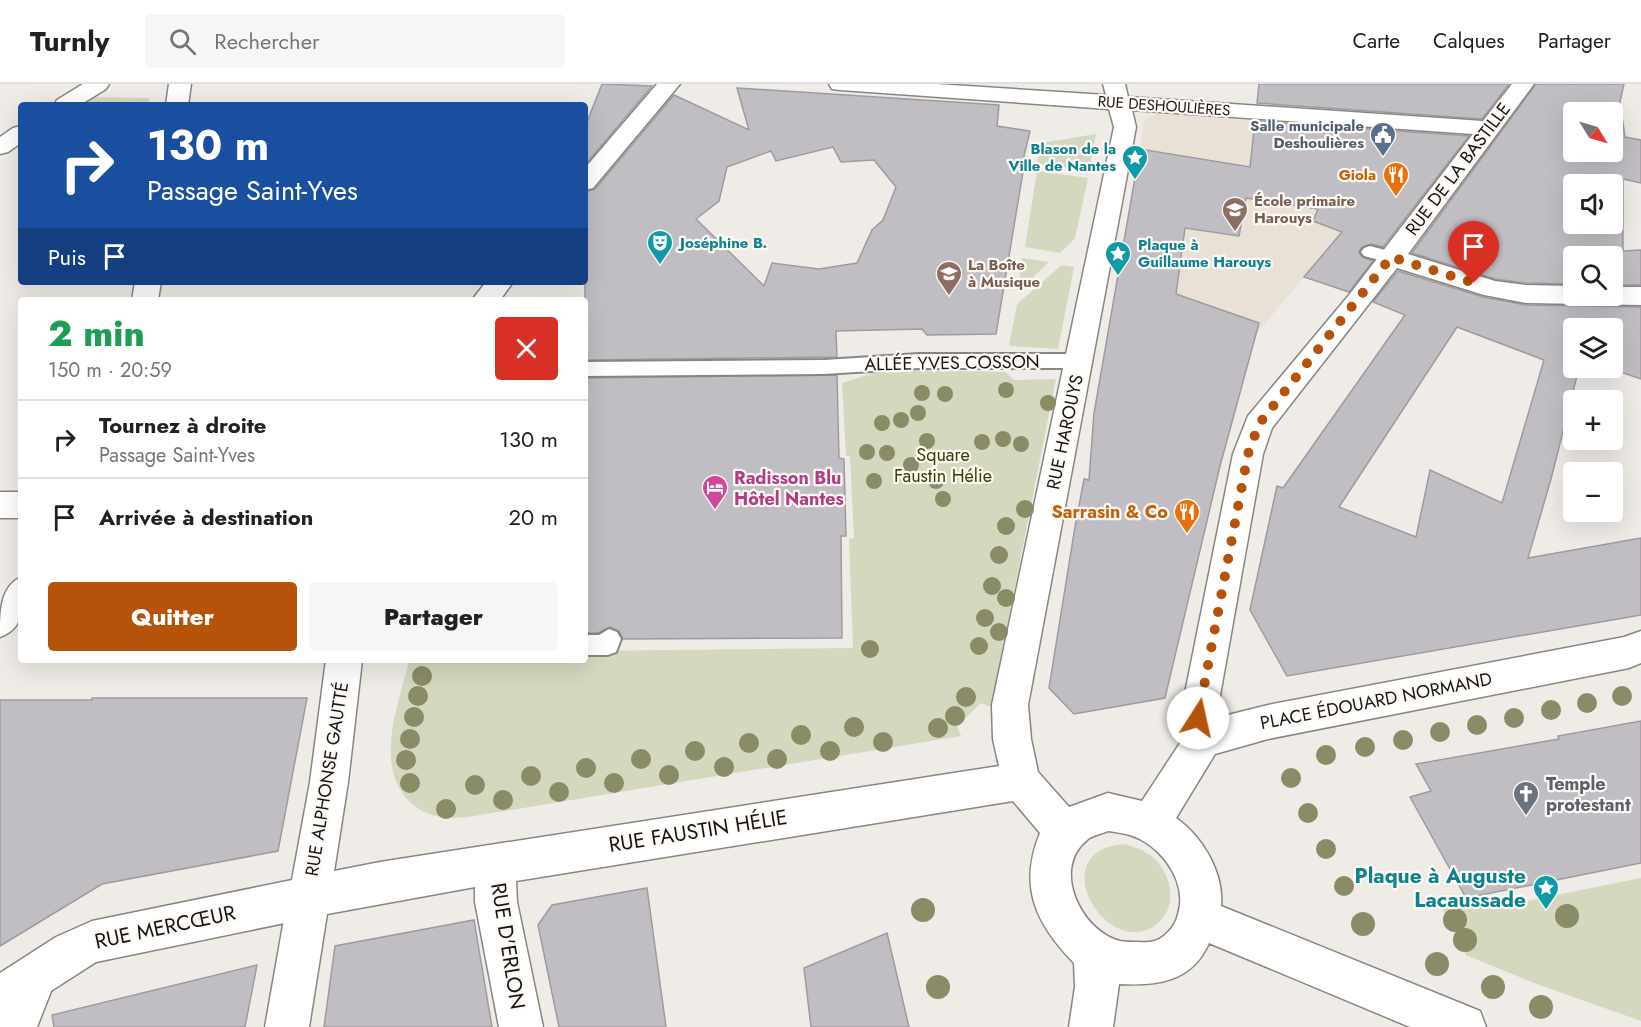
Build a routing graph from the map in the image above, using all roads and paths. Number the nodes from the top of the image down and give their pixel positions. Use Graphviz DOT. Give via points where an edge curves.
graph roads {
  1 [pos="98,84"];
  2 [pos="180,84"];
  3 [pos="669,84"];
  4 [pos="840,84"];
  5 [pos="1523,84"];
  6 [pos="1118,93"];
  7 [pos="70,102"];
  8 [pos="177,102"];
  9 [pos="1488,128"];
  10 [pos="18,136"];
  11 [pos="0,147"];
  12 [pos="588,179"];
  13 [pos="1380,255"];
  14 [pos="498,285"];
  15 [pos="1641,296"];
  16 [pos="488,297"];
  17 [pos="1079,361"];
  18 [pos="588,369"];
  19 [pos="0,505"];
  20 [pos="18,505"];
  21 [pos="18,595"];
  22 [pos="0,622"];
  23 [pos="609,639"];
  24 [pos="588,645"];
  25 [pos="1637,654"];
  26 [pos="344,663"];
  27 [pos="1203,740"];
  28 [pos="1021,781"];
  29 [pos="1152,822"];
  30 [pos="1065,832"];
  31 [pos="495,864"];
  32 [pos="309,897"];
  33 [pos="1199,918"];
  34 [pos="1095,952"];
  35 [pos="17,988"];
  36 [pos="15,1027"];
  37 [pos="287,1027"];
  38 [pos="521,1027"];
  39 [pos="1091,1027"];
  40 [pos="1464,1027"];
  1 -- 7 [label="street"];
  2 -- 8 [label="street"];
  3 -- 12 [label="street"];
  4 -- 6 [label="street, RUE DESHOULIÈRES"];
  5 -- 9 [label="street, RUE DE LA BASTILLE"];
  6 -- 9 [label="street, RUE DESHOULIÈRES"];
  6 -- 17 [label="street, RUE HAROUYS" via="1125,127"];
  9 -- 13 [label="street, RUE DE LA BASTILLE"];
  10 -- 11 [label="street"];
  13 -- 15 [label="street" via="1493,289 1526,294"];
  13 -- 27 [label="street, RUE DE LA BASTILLE" via="1259,424 1248,454 1198,718"];
  14 -- 16 [label="street"];
  17 -- 18 [label="lane, ALLÉE YVES COSSON" via="919,360 824,367"];
  17 -- 28 [label="street, RUE HAROUYS" via="1010,705"];
  19 -- 20 [label="street"];
  21 -- 22 [label="street"];
  23 -- 24 [label="lane" via="608,645"];
  25 -- 27 [label="street, PLACE ÉDOUARD NORMAND" via="1280,719"];
  26 -- 32 [label="street, RUE ALPHONSE GAUTTÉ" via="331,770"];
  27 -- 29 [label="street"];
  28 -- 30 [label="street"];
  28 -- 31 [label="street, RUE FAUSTIN HÉLIE"];
  29 -- 30 [label="street" via="1108,812 1084,818"];
  29 -- 33 [label="street" via="1175,840 1194,869 1201,902"];
  30 -- 34 [label="street" via="1053,854 1051,893 1072,932"];
  31 -- 32 [label="street, RUE FAUSTIN HÉLIE"];
  31 -- 38 [label="street, RUE D'ERLON" via="496,902"];
  32 -- 35 [label="street, RUE MERCŒUR" via="92,942"];
  32 -- 37 [label="street, RUE ALPHONSE GAUTTÉ"];
  33 -- 34 [label="street" via="1185,946 1159,962 1126,964"];
  33 -- 40 [label="street"];
  34 -- 39 [label="street" via="1097,987"];
  35 -- 36 [label="street"];
}
